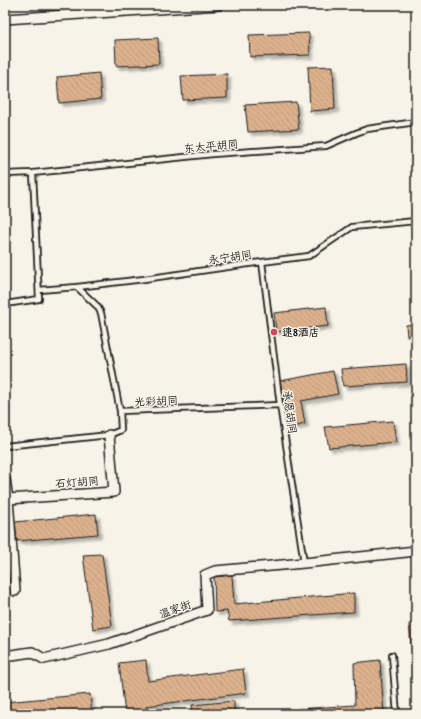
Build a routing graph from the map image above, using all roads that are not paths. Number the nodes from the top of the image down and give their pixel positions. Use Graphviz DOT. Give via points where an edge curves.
graph roads {
  1 [pos="219,5"];
  2 [pos="5,19"];
  3 [pos="416,122"];
  4 [pos="33,173"];
  5 [pos="5,174"];
  6 [pos="416,221"];
  7 [pos="262,262"];
  8 [pos="77,287"];
  9 [pos="39,290"];
  10 [pos="5,304"];
  11 [pos="280,405"];
  12 [pos="120,411"];
  13 [pos="109,435"];
  14 [pos="5,446"];
  15 [pos="5,479"];
  16 [pos="8,499"];
  17 [pos="416,551"];
  18 [pos="304,563"];
  19 [pos="16,591"];
  20 [pos="392,655"];
  21 [pos="5,656"];
  22 [pos="397,714"];
  1 -- 2 [label="street"];
  3 -- 4 [label="lane, 东太平胡同" via="367,129 326,146 213,154"];
  4 -- 5 [label="lane, 东太平胡同"];
  4 -- 9 [label="lane"];
  6 -- 7 [label="lane, 永宁胡同" via="352,227 310,256"];
  7 -- 8 [label="lane, 永宁胡同"];
  7 -- 11 [label="lane, 承恩胡同"];
  8 -- 9 [label="lane, 永宁胡同"];
  8 -- 12 [label="lane, 光彩胡同" via="101,313"];
  9 -- 10 [label="lane" via="39,299"];
  11 -- 12 [label="lane, 光彩胡同"];
  11 -- 18 [label="lane, 承恩胡同"];
  12 -- 13 [label="lane" via="121,430"];
  13 -- 14 [label="lane"];
  13 -- 16 [label="street, 石灯胡同" via="114,492"];
  15 -- 16 [label="street"];
  16 -- 19 [label="street"];
  17 -- 18 [label="street, 温家街"];
  18 -- 21 [label="street, 温家街" via="215,571 205,575 207,610 109,644 44,659 32,652"];
  20 -- 22 [label="lane"];
}
